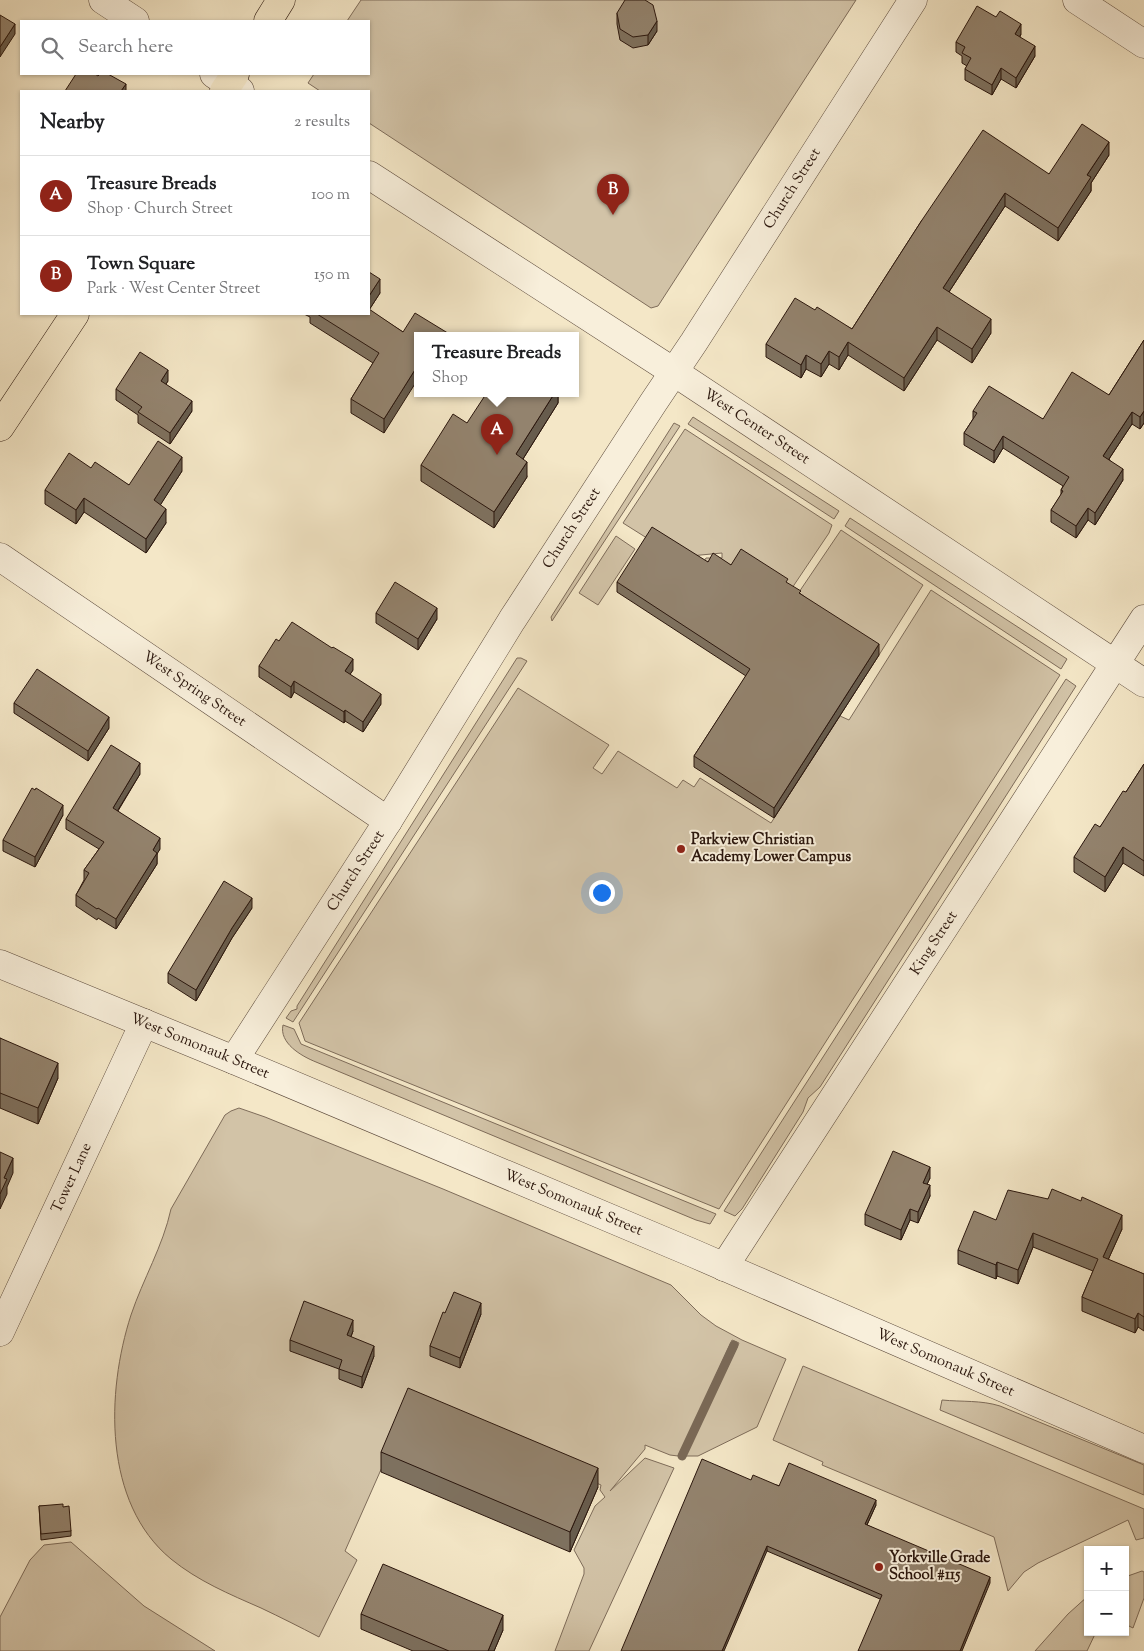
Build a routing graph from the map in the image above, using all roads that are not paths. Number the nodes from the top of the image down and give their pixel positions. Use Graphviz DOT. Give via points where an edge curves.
graph roads {
  1 [pos="103,0"];
  2 [pos="282,0"];
  3 [pos="913,0"];
  4 [pos="1078,0"];
  5 [pos="133,20"];
  6 [pos="269,20"];
  7 [pos="1144,44"];
  8 [pos="370,175"];
  9 [pos="74,315"];
  10 [pos="674,372"];
  11 [pos="0,427"];
  12 [pos="0,557"];
  13 [pos="1144,619"];
  14 [pos="1115,663"];
  15 [pos="1144,683"];
  16 [pos="388,821"];
  17 [pos="0,964"];
  18 [pos="144,1023"];
  19 [pos="234,1060"];
  20 [pos="724,1267"];
  21 [pos="0,1332"];
  22 [pos="1144,1449"];
  1 -- 5 [label="street"];
  2 -- 6 [label="highway"];
  3 -- 10 [label="street, Church Street"];
  4 -- 7 [label="street"];
  8 -- 10 [label="street, West Center Street"];
  9 -- 11 [label="highway"];
  10 -- 14 [label="street, West Center Street"];
  10 -- 16 [label="street, Church Street" via="512,620"];
  12 -- 16 [label="street, West Spring Street"];
  13 -- 14 [label="street, King Street"];
  14 -- 15 [label="street, West Center Street"];
  14 -- 20 [label="street, King Street"];
  16 -- 19 [label="street, Church Street"];
  17 -- 18 [label="street, West Somonauk Street"];
  18 -- 19 [label="street, West Somonauk Street"];
  18 -- 21 [label="street, Tower Lane"];
  19 -- 20 [label="street, West Somonauk Street"];
  20 -- 22 [label="street, West Somonauk Street"];
}
